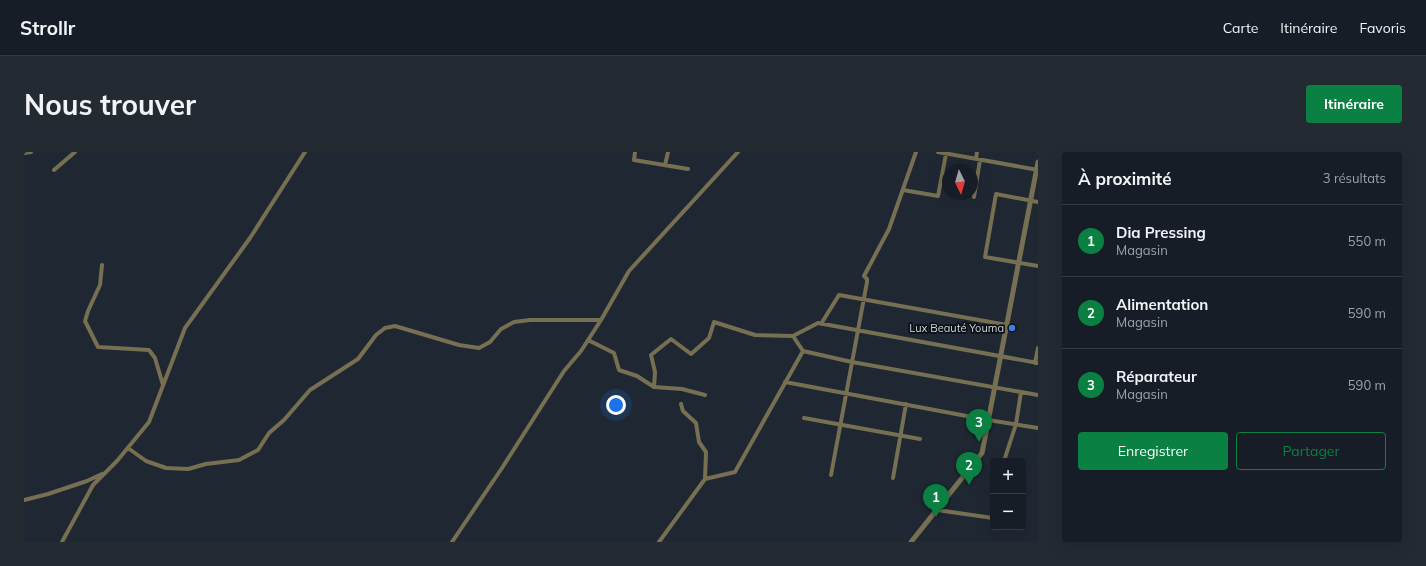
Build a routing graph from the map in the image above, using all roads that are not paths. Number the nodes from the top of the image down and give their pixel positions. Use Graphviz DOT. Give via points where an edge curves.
graph roads {
  1 [pos="31,152"];
  2 [pos="75,152"];
  3 [pos="305,152"];
  4 [pos="635,152"];
  5 [pos="668,152"];
  6 [pos="738,152"];
  7 [pos="916,152"];
  8 [pos="938,152"];
  9 [pos="977,152"];
  10 [pos="24,153"];
  11 [pos="946,154"];
  12 [pos="978,159"];
  13 [pos="1038,162"];
  14 [pos="977,164"];
  15 [pos="666,165"];
  16 [pos="54,170"];
  17 [pos="688,170"];
  18 [pos="1037,170"];
  19 [pos="902,190"];
  20 [pos="1031,201"];
  21 [pos="1038,202"];
  22 [pos="1019,263"];
  23 [pos="102,265"];
  24 [pos="1038,266"];
  25 [pos="864,299"];
  26 [pos="602,320"];
  27 [pos="821,324"];
  28 [pos="1007,325"];
  29 [pos="858,330"];
  30 [pos="793,336"];
  31 [pos="588,340"];
  32 [pos="1038,348"];
  33 [pos="803,351"];
  34 [pos="1001,356"];
  35 [pos="852,362"];
  36 [pos="1037,363"];
  37 [pos="785,382"];
  38 [pos="163,385"];
  39 [pos="654,387"];
  40 [pos="995,388"];
  41 [pos="1022,392"];
  42 [pos="846,393"];
  43 [pos="705,395"];
  44 [pos="1038,395"];
  45 [pos="681,404"];
  46 [pos="906,404"];
  47 [pos="804,418"];
  48 [pos="988,420"];
  49 [pos="1016,424"];
  50 [pos="840,425"];
  51 [pos="1038,428"];
  52 [pos="900,436"];
  53 [pos="920,439"];
  54 [pos="128,448"];
  55 [pos="1005,458"];
  56 [pos="104,473"];
  57 [pos="831,475"];
  58 [pos="893,478"];
  59 [pos="705,479"];
  60 [pos="24,500"];
  61 [pos="937,510"];
  62 [pos="990,518"];
  63 [pos="62,542"];
  64 [pos="452,542"];
  65 [pos="659,542"];
  66 [pos="910,542"];
  1 -- 10 [label="street"];
  2 -- 16 [label="street"];
  3 -- 38 [label="street" via="250,238 185,328"];
  4 -- 15 [label="street" via="634,160"];
  5 -- 15 [label="street"];
  6 -- 26 [label="street" via="629,271"];
  7 -- 19 [label="street"];
  8 -- 11 [label="street"];
  9 -- 12 [label="street"];
  11 -- 12 [label="street"];
  11 -- 19 [label="street" via="938,196"];
  12 -- 14 [label="street"];
  12 -- 18 [label="street"];
  13 -- 18 [label="street"];
  15 -- 17 [label="street"];
  18 -- 20 [label="street"];
  19 -- 25 [label="street" via="889,229 864,276 867,282"];
  20 -- 21 [label="street"];
  20 -- 22 [label="street"];
  20 -- 22 [label="street" via="996,194 985,257"];
  22 -- 24 [label="street"];
  22 -- 28 [label="street"];
  23 -- 38 [label="street" via="100,285 85,321 98,347 149,350 155,358"];
  25 -- 27 [label="street" via="839,295"];
  25 -- 28 [label="street"];
  25 -- 29 [label="street"];
  26 -- 31 [label="street"];
  26 -- 54 [label="street" via="514,322 501,329 490,342 479,348 459,345 395,326 385,328 376,335 358,359 310,390 269,433 258,450 239,460 188,469 166,468 146,461"];
  27 -- 29 [label="street"];
  27 -- 30 [label="street" via="818,323"];
  28 -- 34 [label="street"];
  29 -- 34 [label="street"];
  29 -- 35 [label="street"];
  30 -- 33 [label="street"];
  30 -- 39 [label="street" via="755,335 714,322 709,338 691,354 671,339 651,355 655,372"];
  31 -- 39 [label="street" via="614,353 619,370 637,376"];
  31 -- 64 [label="street" via="564,372"];
  32 -- 36 [label="street"];
  33 -- 35 [label="street"];
  33 -- 37 [label="street"];
  34 -- 36 [label="street"];
  34 -- 40 [label="street"];
  35 -- 40 [label="street"];
  35 -- 42 [label="street"];
  37 -- 42 [label="street"];
  37 -- 59 [label="street" via="735,472"];
  38 -- 54 [label="street" via="149,422"];
  39 -- 43 [label="street"];
  40 -- 41 [label="street"];
  40 -- 48 [label="street"];
  41 -- 44 [label="street"];
  41 -- 49 [label="street"];
  42 -- 46 [label="street"];
  42 -- 50 [label="street"];
  45 -- 59 [label="street" via="683,411 696,423 699,442 706,452"];
  46 -- 48 [label="street"];
  46 -- 52 [label="street"];
  47 -- 50 [label="street"];
  48 -- 49 [label="street"];
  48 -- 61 [label="street" via="982,453"];
  49 -- 51 [label="street"];
  49 -- 55 [label="street"];
  50 -- 52 [label="street"];
  50 -- 57 [label="street"];
  52 -- 53 [label="street"];
  52 -- 58 [label="street"];
  54 -- 56 [label="street"];
  56 -- 60 [label="street" via="87,481"];
  56 -- 63 [label="street" via="93,486"];
  59 -- 65 [label="street"];
  61 -- 62 [label="street"];
  61 -- 66 [label="street"];
}
